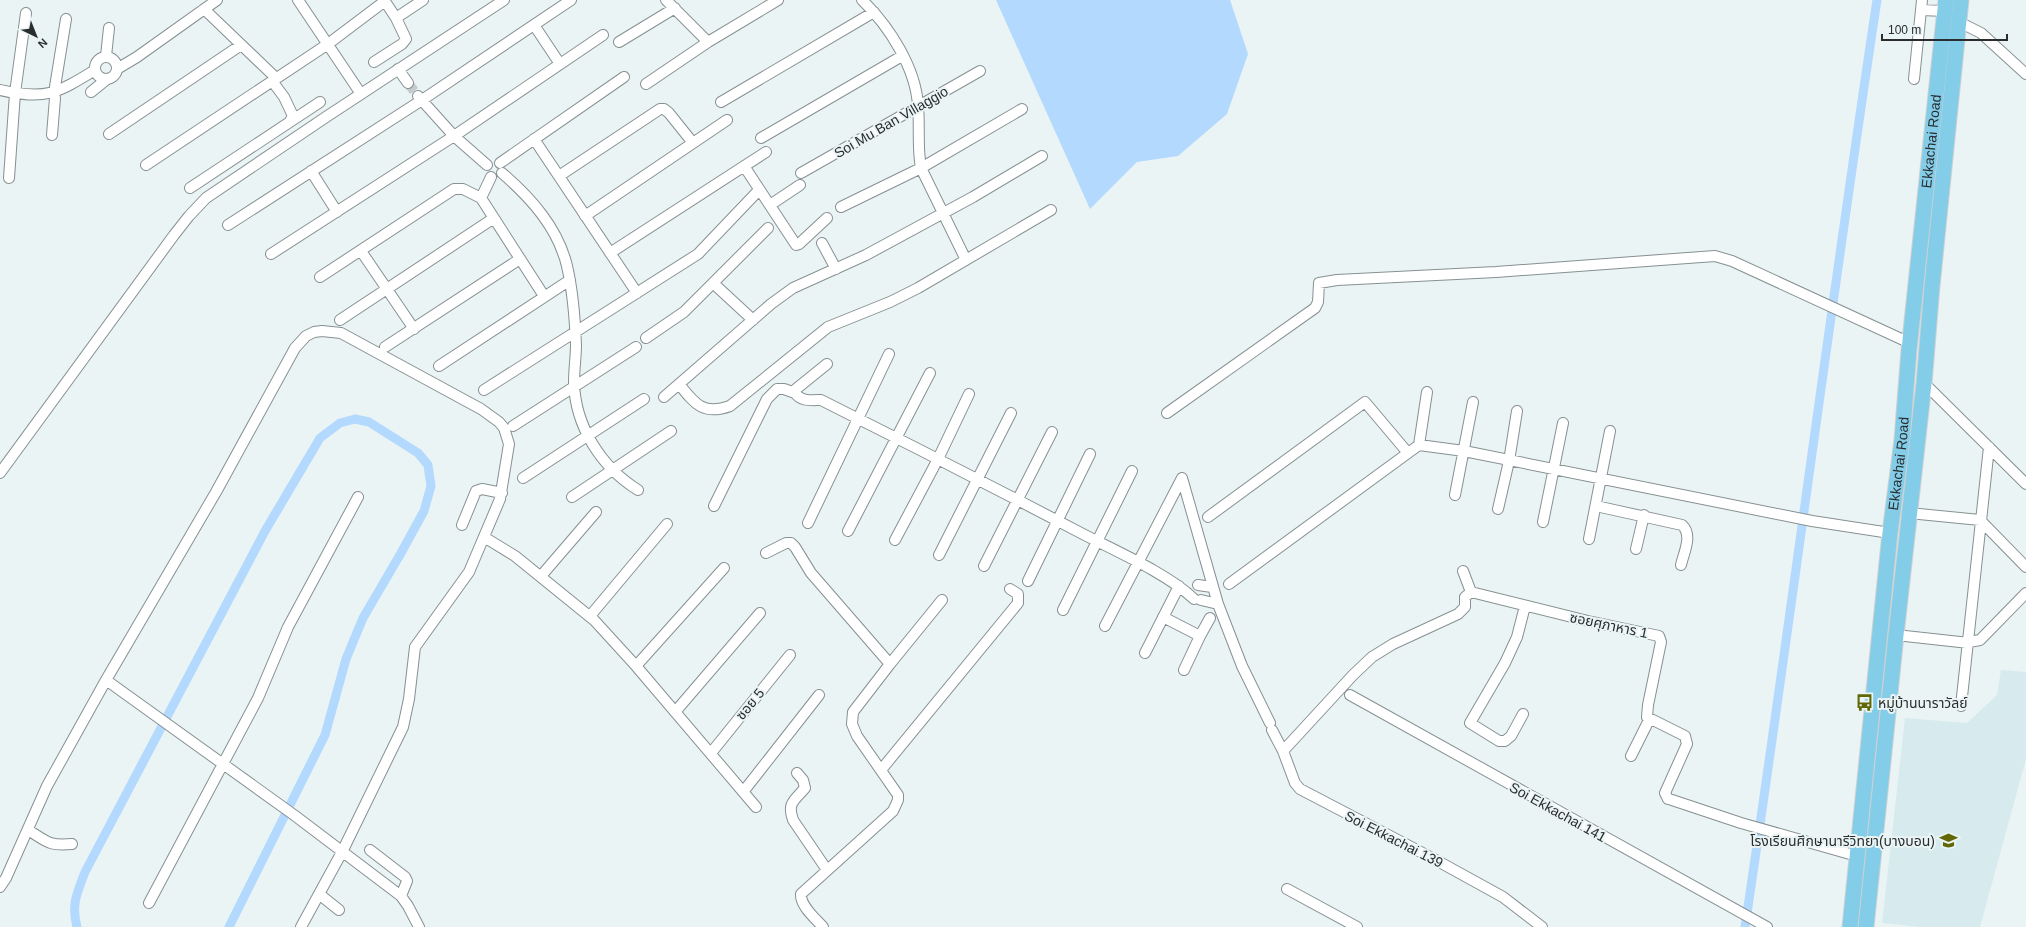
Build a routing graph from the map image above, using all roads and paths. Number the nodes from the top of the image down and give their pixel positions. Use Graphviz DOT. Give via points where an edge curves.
graph roads {
  1 [pos="299,0"];
  2 [pos="385,0"];
  3 [pos="423,0"];
  4 [pos="504,0"];
  5 [pos="571,0"];
  6 [pos="778,0"];
  7 [pos="862,0"];
  8 [pos="1962,0"];
  9 [pos="671,2"];
  10 [pos="209,4"];
  11 [pos="1922,5"];
  12 [pos="1945,5"];
  13 [pos="874,12"];
  14 [pos="26,13"];
  15 [pos="396,18"];
  16 [pos="66,19"];
  17 [pos="1959,22"];
  18 [pos="534,24"];
  19 [pos="109,28"];
  20 [pos="603,34"];
  21 [pos="619,42"];
  22 [pos="708,42"];
  23 [pos="328,44"];
  24 [pos="242,45"];
  25 [pos="106,56"];
  26 [pos="902,56"];
  27 [pos="374,62"];
  28 [pos="560,64"];
  29 [pos="117,69"];
  30 [pos="398,69"];
  31 [pos="95,70"];
  32 [pos="980,71"];
  33 [pos="2026,74"];
  34 [pos="624,77"];
  35 [pos="107,79"];
  36 [pos="1914,79"];
  37 [pos="274,80"];
  38 [pos="408,83"];
  39 [pos="646,84"];
  40 [pos="0,90"];
  41 [pos="91,92"];
  42 [pos="15,93"];
  43 [pos="54,93"];
  44 [pos="360,94"];
  45 [pos="420,98"];
  46 [pos="320,102"];
  47 [pos="721,102"];
  48 [pos="918,106"];
  49 [pos="1022,109"];
  50 [pos="727,120"];
  51 [pos="290,121"];
  52 [pos="109,134"];
  53 [pos="52,135"];
  54 [pos="454,136"];
  55 [pos="761,138"];
  56 [pos="534,140"];
  57 [pos="693,143"];
  58 [pos="766,152"];
  59 [pos="1042,156"];
  60 [pos="487,164"];
  61 [pos="146,165"];
  62 [pos="744,166"];
  63 [pos="501,168"];
  64 [pos="921,168"];
  65 [pos="311,171"];
  66 [pos="801,173"];
  67 [pos="558,176"];
  68 [pos="491,177"];
  69 [pos="9,178"];
  70 [pos="800,185"];
  71 [pos="190,188"];
  72 [pos="759,190"];
  73 [pos="481,198"];
  74 [pos="770,205"];
  75 [pos="841,208"];
  76 [pos="1051,210"];
  77 [pos="337,212"];
  78 [pos="944,213"];
  79 [pos="585,216"];
  80 [pos="494,218"];
  81 [pos="827,218"];
  82 [pos="228,225"];
  83 [pos="768,228"];
  84 [pos="822,242"];
  85 [pos="361,251"];
  86 [pos="610,253"];
  87 [pos="271,254"];
  88 [pos="520,259"];
  89 [pos="966,260"];
  90 [pos="836,269"];
  91 [pos="320,277"];
  92 [pos="570,280"];
  93 [pos="713,283"];
  94 [pos="387,289"];
  95 [pos="637,293"];
  96 [pos="544,296"];
  97 [pos="340,320"];
  98 [pos="753,320"];
  99 [pos="414,329"];
  100 [pos="575,332"];
  101 [pos="646,338"];
  102 [pos="1910,343"];
  103 [pos="636,347"];
  104 [pos="385,348"];
  105 [pos="889,354"];
  106 [pos="827,364"];
  107 [pos="439,366"];
  108 [pos="930,373"];
  109 [pos="1907,374"];
  110 [pos="1924,383"];
  111 [pos="679,384"];
  112 [pos="575,388"];
  113 [pos="484,390"];
  114 [pos="1427,392"];
  115 [pos="795,393"];
  116 [pos="969,394"];
  117 [pos="664,397"];
  118 [pos="644,398"];
  119 [pos="1473,402"];
  120 [pos="1517,411"];
  121 [pos="1011,413"];
  122 [pos="1167,413"];
  123 [pos="857,418"];
  124 [pos="1563,422"];
  125 [pos="513,426"];
  126 [pos="671,431"];
  127 [pos="1610,431"];
  128 [pos="1052,432"];
  129 [pos="588,435"];
  130 [pos="897,438"];
  131 [pos="1419,445"];
  132 [pos="1989,447"];
  133 [pos="1464,451"];
  134 [pos="1408,453"];
  135 [pos="1090,454"];
  136 [pos="938,459"];
  137 [pos="1509,461"];
  138 [pos="1554,469"];
  139 [pos="612,471"];
  140 [pos="1132,471"];
  141 [pos="0,473"];
  142 [pos="523,478"];
  143 [pos="1600,478"];
  144 [pos="977,479"];
  145 [pos="2026,484"];
  146 [pos="638,490"];
  147 [pos="502,493"];
  148 [pos="1455,495"];
  149 [pos="358,497"];
  150 [pos="572,497"];
  151 [pos="1017,500"];
  152 [pos="714,506"];
  153 [pos="1596,506"];
  154 [pos="1498,509"];
  155 [pos="596,512"];
  156 [pos="1909,513"];
  157 [pos="1644,515"];
  158 [pos="1208,517"];
  159 [pos="1980,520"];
  160 [pos="1058,521"];
  161 [pos="1543,522"];
  162 [pos="808,523"];
  163 [pos="667,524"];
  164 [pos="462,525"];
  165 [pos="848,531"];
  166 [pos="1890,533"];
  167 [pos="484,537"];
  168 [pos="1589,539"];
  169 [pos="895,540"];
  170 [pos="1098,542"];
  171 [pos="1636,549"];
  172 [pos="766,553"];
  173 [pos="939,555"];
  174 [pos="1138,563"];
  175 [pos="1681,565"];
  176 [pos="984,566"];
  177 [pos="2026,567"];
  178 [pos="724,568"];
  179 [pos="1463,571"];
  180 [pos="541,576"];
  181 [pos="1028,581"];
  182 [pos="1229,584"];
  183 [pos="1187,586"];
  184 [pos="1212,587"];
  185 [pos="1010,588"];
  186 [pos="1471,592"];
  187 [pos="2026,593"];
  188 [pos="942,600"];
  189 [pos="1218,604"];
  190 [pos="1525,606"];
  191 [pos="1063,610"];
  192 [pos="760,613"];
  193 [pos="590,616"];
  194 [pos="1164,617"];
  195 [pos="1210,618"];
  196 [pos="1105,626"];
  197 [pos="1896,635"];
  198 [pos="1200,636"];
  199 [pos="1969,643"];
  200 [pos="1145,653"];
  201 [pos="790,655"];
  202 [pos="890,664"];
  203 [pos="636,666"];
  204 [pos="1184,670"];
  205 [pos="106,680"];
  206 [pos="819,695"];
  207 [pos="1350,695"];
  208 [pos="1961,706"];
  209 [pos="675,712"];
  210 [pos="1523,714"];
  211 [pos="1649,720"];
  212 [pos="1283,751"];
  213 [pos="711,753"];
  214 [pos="1631,756"];
  215 [pos="223,764"];
  216 [pos="881,770"];
  217 [pos="797,773"];
  218 [pos="743,792"];
  219 [pos="756,807"];
  220 [pos="28,830"];
  221 [pos="72,844"];
  222 [pos="370,850"];
  223 [pos="342,852"];
  224 [pos="1857,856"];
  225 [pos="826,870"];
  226 [pos="0,887"];
  227 [pos="1287,889"];
  228 [pos="319,894"];
  229 [pos="401,896"];
  230 [pos="149,903"];
  231 [pos="339,910"];
  232 [pos="301,927"];
  233 [pos="419,927"];
  234 [pos="823,927"];
  235 [pos="1357,927"];
  236 [pos="1542,927"];
  237 [pos="1767,927"];
  238 [pos="1850,927"];
  239 [pos="1866,927"];
  1 -- 23 [label="street"];
  2 -- 15 [label="street"];
  2 -- 23 [label="street"];
  3 -- 15 [label="street"];
  4 -- 30 [label="street"];
  5 -- 18 [label="street"];
  6 -- 22 [label="street"];
  7 -- 13 [label="street"];
  8 -- 17 [label="main road, Ekkachai Road"];
  9 -- 21 [label="street"];
  9 -- 22 [label="street"];
  10 -- 24 [label="street"];
  10 -- 29 [label="street"];
  11 -- 12 [label="street"];
  11 -- 36 [label="street"];
  12 -- 102 [label="main road, Ekkachai Road"];
  13 -- 26 [label="street" via="891,33"];
  13 -- 47 [label="street"];
  14 -- 42 [label="street"];
  15 -- 27 [label="street" via="406,39"];
  16 -- 43 [label="street"];
  17 -- 33 [label="street" via="1981,33"];
  17 -- 110 [label="main road, Ekkachai Road"];
  18 -- 28 [label="street"];
  18 -- 45 [label="street"];
  19 -- 25 [label="street"];
  20 -- 28 [label="street"];
  22 -- 39 [label="street"];
  23 -- 37 [label="street"];
  23 -- 44 [label="street"];
  24 -- 37 [label="street"];
  24 -- 52 [label="street"];
  25 -- 29 [label="street" via="113,59"];
  25 -- 31 [label="street" via="98,60"];
  26 -- 48 [label="street" via="913,80"];
  26 -- 55 [label="street"];
  28 -- 54 [label="street"];
  29 -- 35 [label="street" via="115,75"];
  30 -- 38 [label="street"];
  30 -- 44 [label="street"];
  31 -- 35 [label="street" via="98,76"];
  31 -- 43 [label="street"];
  32 -- 48 [label="street, Soi Mu Ban Villaggio"];
  34 -- 56 [label="street"];
  35 -- 41 [label="street"];
  37 -- 51 [label="street" via="290,107 293,116"];
  37 -- 61 [label="street"];
  40 -- 42 [label="street"];
  42 -- 43 [label="street"];
  42 -- 69 [label="street"];
  43 -- 53 [label="street"];
  44 -- 141 [label="street" via="206,198 188,216"];
  45 -- 54 [label="street"];
  45 -- 65 [label="street"];
  46 -- 51 [label="street"];
  48 -- 64 [label="street"];
  48 -- 66 [label="street, Soi Mu Ban Villaggio"];
  49 -- 64 [label="street"];
  50 -- 57 [label="street"];
  51 -- 71 [label="street"];
  54 -- 60 [label="street"];
  54 -- 77 [label="street"];
  56 -- 63 [label="street"];
  56 -- 67 [label="street"];
  57 -- 67 [label="street" via="669,113 660,109"];
  57 -- 79 [label="street"];
  58 -- 62 [label="street"];
  59 -- 78 [label="street"];
  60 -- 63 [label="street" via="494,160"];
  60 -- 68 [label="street" via="486,173"];
  62 -- 72 [label="street"];
  62 -- 86 [label="street"];
  63 -- 68 [label="street" via="498,176"];
  63 -- 92 [label="street" via="532,202 552,230 567,265"];
  64 -- 75 [label="street"];
  64 -- 78 [label="street"];
  65 -- 77 [label="street"];
  65 -- 82 [label="street"];
  67 -- 79 [label="street"];
  68 -- 73 [label="street"];
  70 -- 74 [label="street"];
  72 -- 74 [label="street"];
  72 -- 95 [label="street" via="698,254"];
  73 -- 80 [label="street"];
  73 -- 85 [label="street" via="463,189 454,189"];
  74 -- 81 [label="street" via="796,245"];
  76 -- 89 [label="street"];
  77 -- 87 [label="street"];
  78 -- 89 [label="street"];
  78 -- 90 [label="street" via="866,256"];
  79 -- 86 [label="street"];
  80 -- 88 [label="street"];
  80 -- 94 [label="street"];
  83 -- 93 [label="street"];
  84 -- 90 [label="street"];
  85 -- 91 [label="street"];
  85 -- 94 [label="street"];
  86 -- 95 [label="street"];
  88 -- 96 [label="street"];
  88 -- 99 [label="street"];
  89 -- 111 [label="street" via="890,302 822,331 730,406 700,408"];
  90 -- 98 [label="street" via="793,288"];
  92 -- 96 [label="street"];
  92 -- 100 [label="street"];
  93 -- 98 [label="street"];
  93 -- 101 [label="street" via="676,319"];
  94 -- 97 [label="street"];
  94 -- 99 [label="street"];
  95 -- 100 [label="street"];
  96 -- 107 [label="street"];
  98 -- 111 [label="street"];
  99 -- 104 [label="street"];
  100 -- 112 [label="street"];
  100 -- 113 [label="street"];
  102 -- 109 [label="main road, Ekkachai Road"];
  102 -- 122 [label="street" via="1732,261 1709,255 1509,271 1337,280 1319,283 1318,302 1315,308"];
  103 -- 112 [label="street"];
  105 -- 123 [label="street"];
  106 -- 115 [label="street" via="802,383"];
  108 -- 130 [label="street"];
  109 -- 110 [label="main road"];
  109 -- 166 [label="main road, Ekkachai Road" via="1902,440"];
  110 -- 132 [label="street"];
  110 -- 156 [label="main road, Ekkachai Road"];
  111 -- 117 [label="street"];
  112 -- 125 [label="street"];
  112 -- 129 [label="street" via="578,410"];
  114 -- 131 [label="street"];
  115 -- 123 [label="street" via="798,398 821,400"];
  115 -- 152 [label="street" via="777,389 767,399"];
  116 -- 136 [label="street"];
  118 -- 129 [label="street"];
  119 -- 133 [label="street"];
  120 -- 137 [label="street"];
  121 -- 144 [label="street"];
  123 -- 130 [label="street"];
  123 -- 162 [label="street"];
  124 -- 138 [label="street"];
  126 -- 139 [label="street"];
  127 -- 143 [label="street"];
  128 -- 151 [label="street"];
  129 -- 139 [label="street"];
  129 -- 142 [label="street"];
  130 -- 136 [label="street"];
  130 -- 165 [label="street"];
  131 -- 133 [label="street"];
  131 -- 134 [label="street"];
  132 -- 145 [label="street"];
  132 -- 159 [label="street"];
  133 -- 137 [label="street"];
  133 -- 148 [label="street"];
  134 -- 158 [label="street" via="1365,402"];
  134 -- 182 [label="street"];
  135 -- 160 [label="street"];
  136 -- 144 [label="street"];
  136 -- 169 [label="street"];
  137 -- 138 [label="street"];
  137 -- 154 [label="street"];
  138 -- 143 [label="street"];
  138 -- 161 [label="street"];
  139 -- 146 [label="street"];
  139 -- 150 [label="street"];
  140 -- 170 [label="street"];
  143 -- 153 [label="street"];
  143 -- 166 [label="street" via="1812,521"];
  144 -- 151 [label="street"];
  144 -- 173 [label="street"];
  147 -- 164 [label="street" via="482,489 476,491"];
  147 -- 167 [label="street"];
  147 -- 205 [label="street" via="509,444 504,428 499,422 481,409 341,333 322,330 306,336 295,348 204,512"];
  149 -- 215 [label="street" via="288,627 258,698"];
  151 -- 160 [label="street"];
  151 -- 176 [label="street"];
  153 -- 157 [label="street"];
  153 -- 168 [label="street"];
  155 -- 180 [label="street"];
  156 -- 159 [label="street"];
  156 -- 197 [label="main road, Ekkachai Road"];
  157 -- 171 [label="street"];
  157 -- 175 [label="street" via="1682,526 1687,530"];
  159 -- 177 [label="street"];
  159 -- 199 [label="street"];
  160 -- 170 [label="street"];
  160 -- 181 [label="street"];
  163 -- 193 [label="street"];
  166 -- 224 [label="main road, Ekkachai Road"];
  167 -- 180 [label="street"];
  167 -- 223 [label="street" via="469,572 415,647 403,727"];
  170 -- 174 [label="street"];
  170 -- 191 [label="street"];
  172 -- 202 [label="street" via="786,543 795,547 811,573"];
  174 -- 183 [label="street"];
  174 -- 184 [label="street, Soi Ekkachai 139" via="1182,478"];
  174 -- 196 [label="street"];
  178 -- 203 [label="street"];
  179 -- 186 [label="street"];
  180 -- 193 [label="street"];
  183 -- 184 [label="street"];
  183 -- 189 [label="street" via="1197,600"];
  183 -- 194 [label="street"];
  184 -- 189 [label="street, Soi Ekkachai 139"];
  185 -- 216 [label="street" via="1018,594 1018,603"];
  186 -- 190 [label="street, ซอยศุภาหาร 1"];
  186 -- 212 [label="street" via="1465,597 1464,608 1458,614 1372,657"];
  187 -- 199 [label="street" via="1980,640"];
  188 -- 202 [label="street"];
  189 -- 212 [label="street, Soi Ekkachai 139" via="1242,666"];
  190 -- 210 [label="street" via="1517,637 1470,723 1505,741 1511,736"];
  190 -- 211 [label="street, ซอยศุภาหาร 1" via="1659,636 1661,642 1646,714"];
  192 -- 209 [label="street"];
  193 -- 203 [label="street"];
  194 -- 198 [label="street"];
  194 -- 200 [label="street"];
  195 -- 198 [label="street"];
  197 -- 199 [label="street"];
  197 -- 239 [label="main road, Ekkachai Road"];
  198 -- 204 [label="street"];
  199 -- 208 [label="street"];
  201 -- 213 [label="street, ซอย 5"];
  202 -- 216 [label="street" via="854,712 852,724 857,736"];
  203 -- 209 [label="street"];
  205 -- 215 [label="street"];
  205 -- 220 [label="street" via="47,786"];
  206 -- 218 [label="street"];
  207 -- 237 [label="street, Soi Ekkachai 141"];
  209 -- 213 [label="street"];
  211 -- 214 [label="street"];
  211 -- 224 [label="street" via="1687,739 1665,793 1672,800 1741,823"];
  212 -- 236 [label="street, Soi Ekkachai 139" via="1295,783 1303,791 1497,894"];
  213 -- 218 [label="street"];
  215 -- 223 [label="street"];
  215 -- 230 [label="street"];
  216 -- 225 [label="street" via="898,795 896,806"];
  217 -- 225 [label="street" via="803,780 804,788 790,807 792,820"];
  218 -- 219 [label="street"];
  220 -- 221 [label="street" via="58,846"];
  220 -- 226 [label="street"];
  222 -- 229 [label="street" via="405,877 407,880"];
  223 -- 228 [label="street"];
  223 -- 229 [label="street"];
  224 -- 238 [label="main road, Ekkachai Road"];
  225 -- 234 [label="street" via="806,888 800,899"];
  227 -- 235 [label="street"];
  228 -- 231 [label="street"];
  228 -- 232 [label="street"];
  229 -- 233 [label="street"];
}
